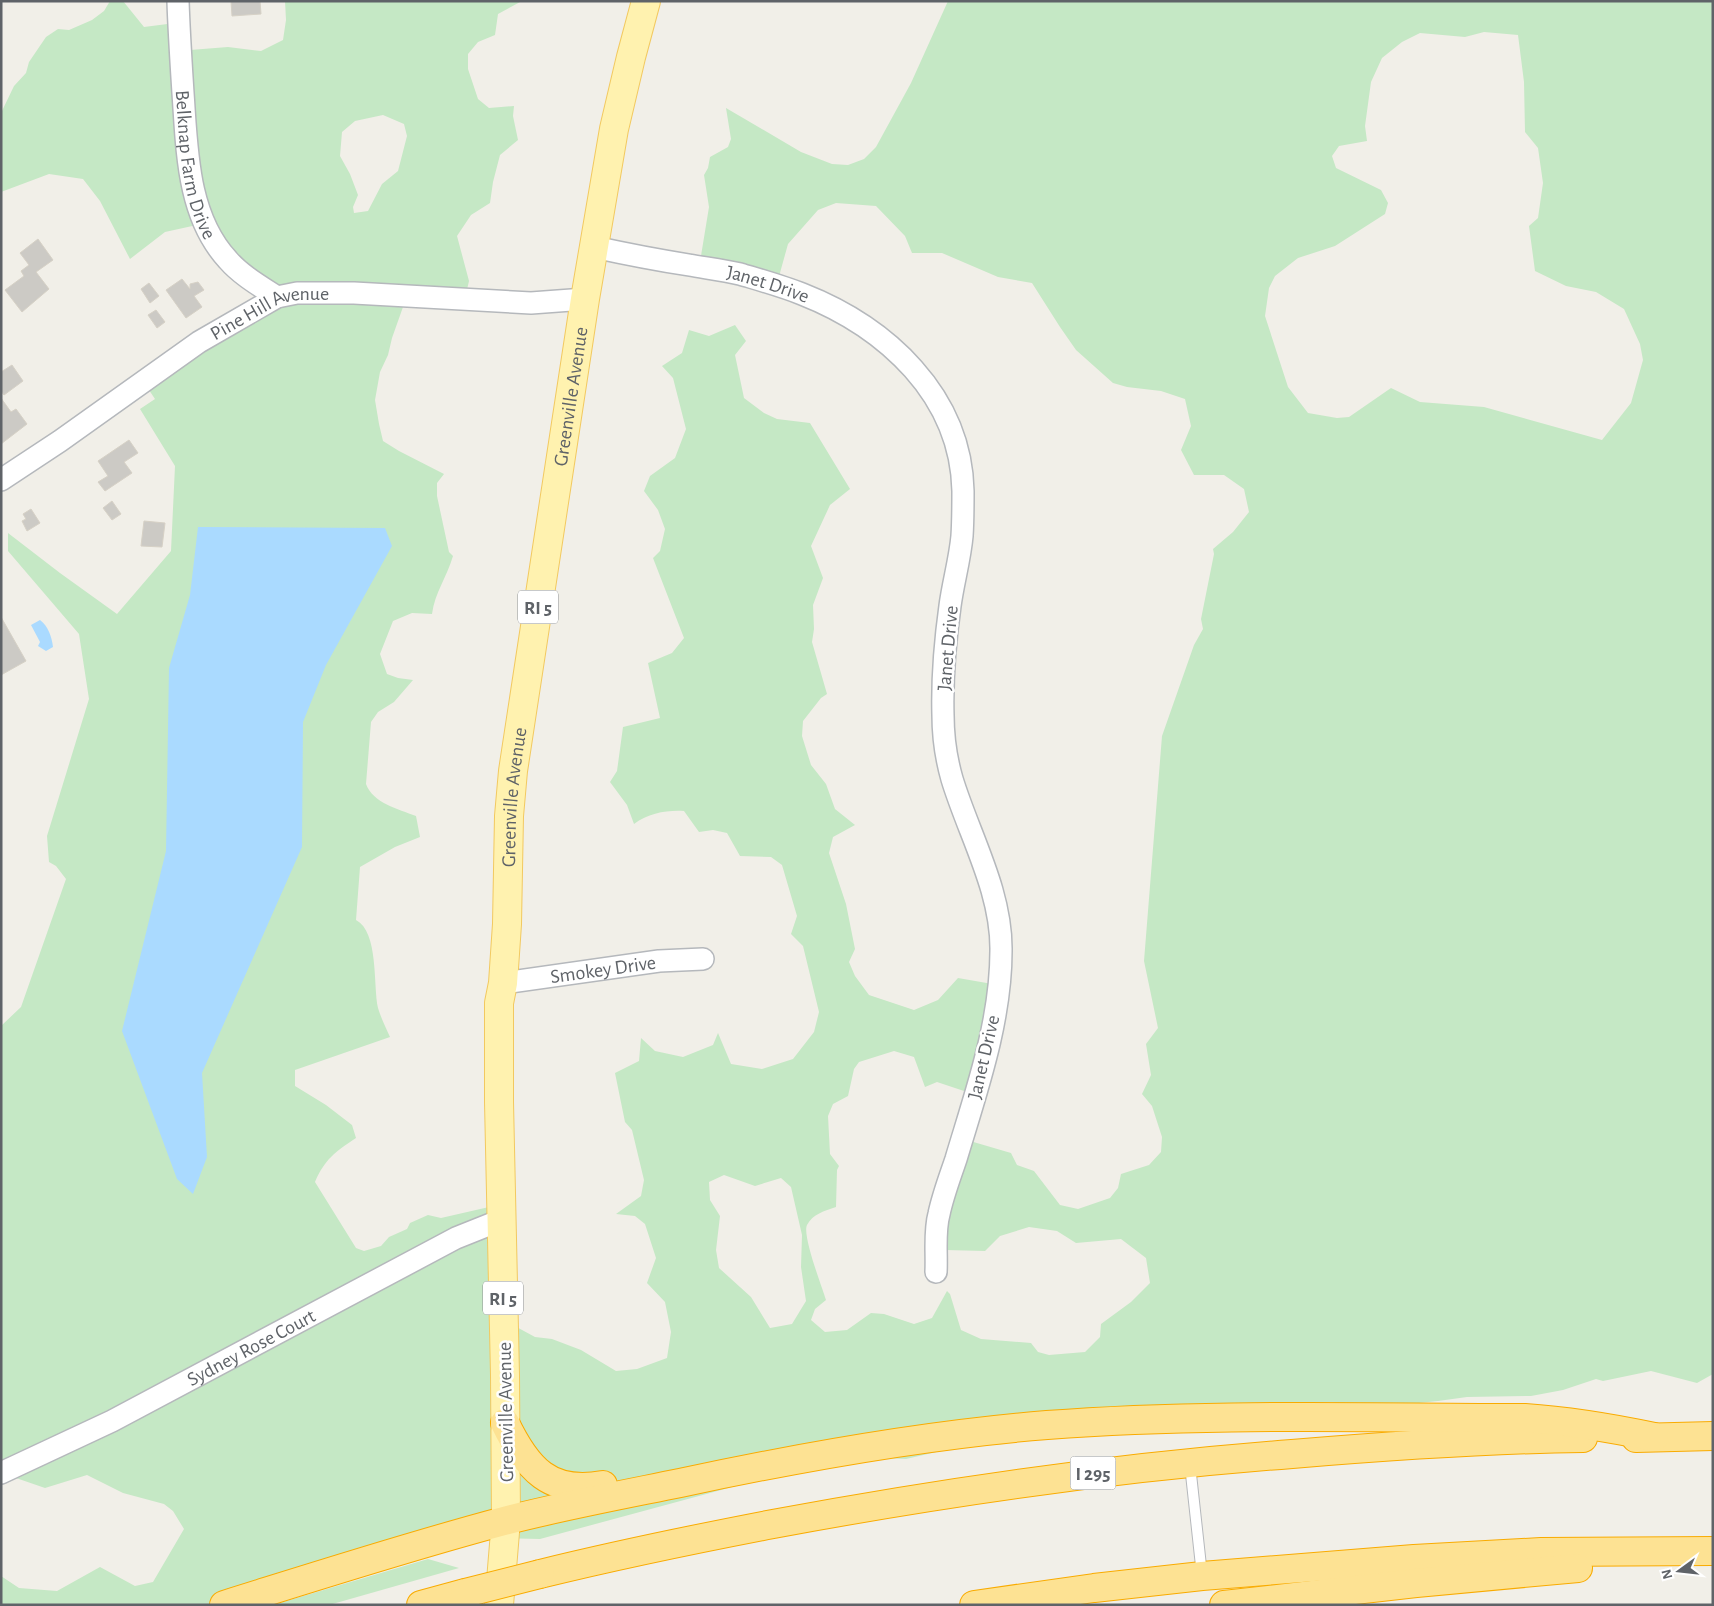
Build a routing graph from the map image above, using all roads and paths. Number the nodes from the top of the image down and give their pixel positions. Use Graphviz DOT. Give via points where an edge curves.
graph roads {
  1 [pos="178,1"];
  2 [pos="646,1"];
  3 [pos="594,247"];
  4 [pos="277,297"];
  5 [pos="585,299"];
  6 [pos="1,480"];
  7 [pos="703,959"];
  8 [pos="503,983"];
  9 [pos="500,1220"];
  10 [pos="936,1272"];
  11 [pos="506,1423"];
  12 [pos="1713,1436"];
  13 [pos="1654,1437"];
  14 [pos="1190,1462"];
  15 [pos="1,1473"];
  16 [pos="699,1479"];
  17 [pos="506,1520"];
  18 [pos="1713,1552"];
  19 [pos="1202,1576"];
  20 [pos="224,1605"];
  21 [pos="422,1605"];
  22 [pos="499,1605"];
  23 [pos="974,1605"];
  24 [pos="1224,1605"];
  1 -- 4 [label="street, Belknap Farm Drive" via="186,136 193,190 201,217 228,260 252,282"];
  2 -- 3 [label="main road, Greenville Avenue / RI 5" via="614,129"];
  3 -- 5 [label="main road, Greenville Avenue / RI 5"];
  3 -- 10 [label="street, Janet Drive" via="737,273 802,294 854,320 896,350 920,376 939,402 951,427 963,487 962,536 950,605 944,670 944,746 952,779 992,892 1002,952 993,1025 938,1217"];
  4 -- 5 [label="street, Pine Hill Avenue" via="298,293 354,293 531,303"];
  4 -- 6 [label="street, Pine Hill Avenue" via="198,342"];
  5 -- 8 [label="main road, Greenville Avenue / RI 5" via="513,771"];
  7 -- 8 [label="street, Smokey Drive" via="659,961"];
  8 -- 9 [label="main road, Greenville Avenue / RI 5" via="499,1003 498,1056"];
  9 -- 11 [label="main road, Greenville Avenue / RI 5"];
  9 -- 15 [label="street, Sydney Rose Court" via="456,1238 112,1421"];
  11 -- 16 [label="highway" via="518,1448 535,1468 549,1480 568,1487 588,1487 654,1476"];
  11 -- 17 [label="main road, Greenville Avenue / RI 5"];
  12 -- 13 [label="highway, I 295"];
  13 -- 14 [label="highway, I 295" via="1429,1443"];
  13 -- 16 [label="highway" via="1603,1426 1525,1418 1163,1419 973,1433 813,1456"];
  14 -- 19 [label="lane"];
  14 -- 21 [label="highway, I 295, bridge" via="996,1486 863,1508 684,1542 540,1574"];
  16 -- 17 [label="highway"];
  17 -- 20 [label="highway"];
  17 -- 22 [label="main road, Greenville Avenue / RI 5"];
  18 -- 19 [label="highway" via="1477,1554"];
  18 -- 24 [label="highway"];
  19 -- 23 [label="highway"];
}
